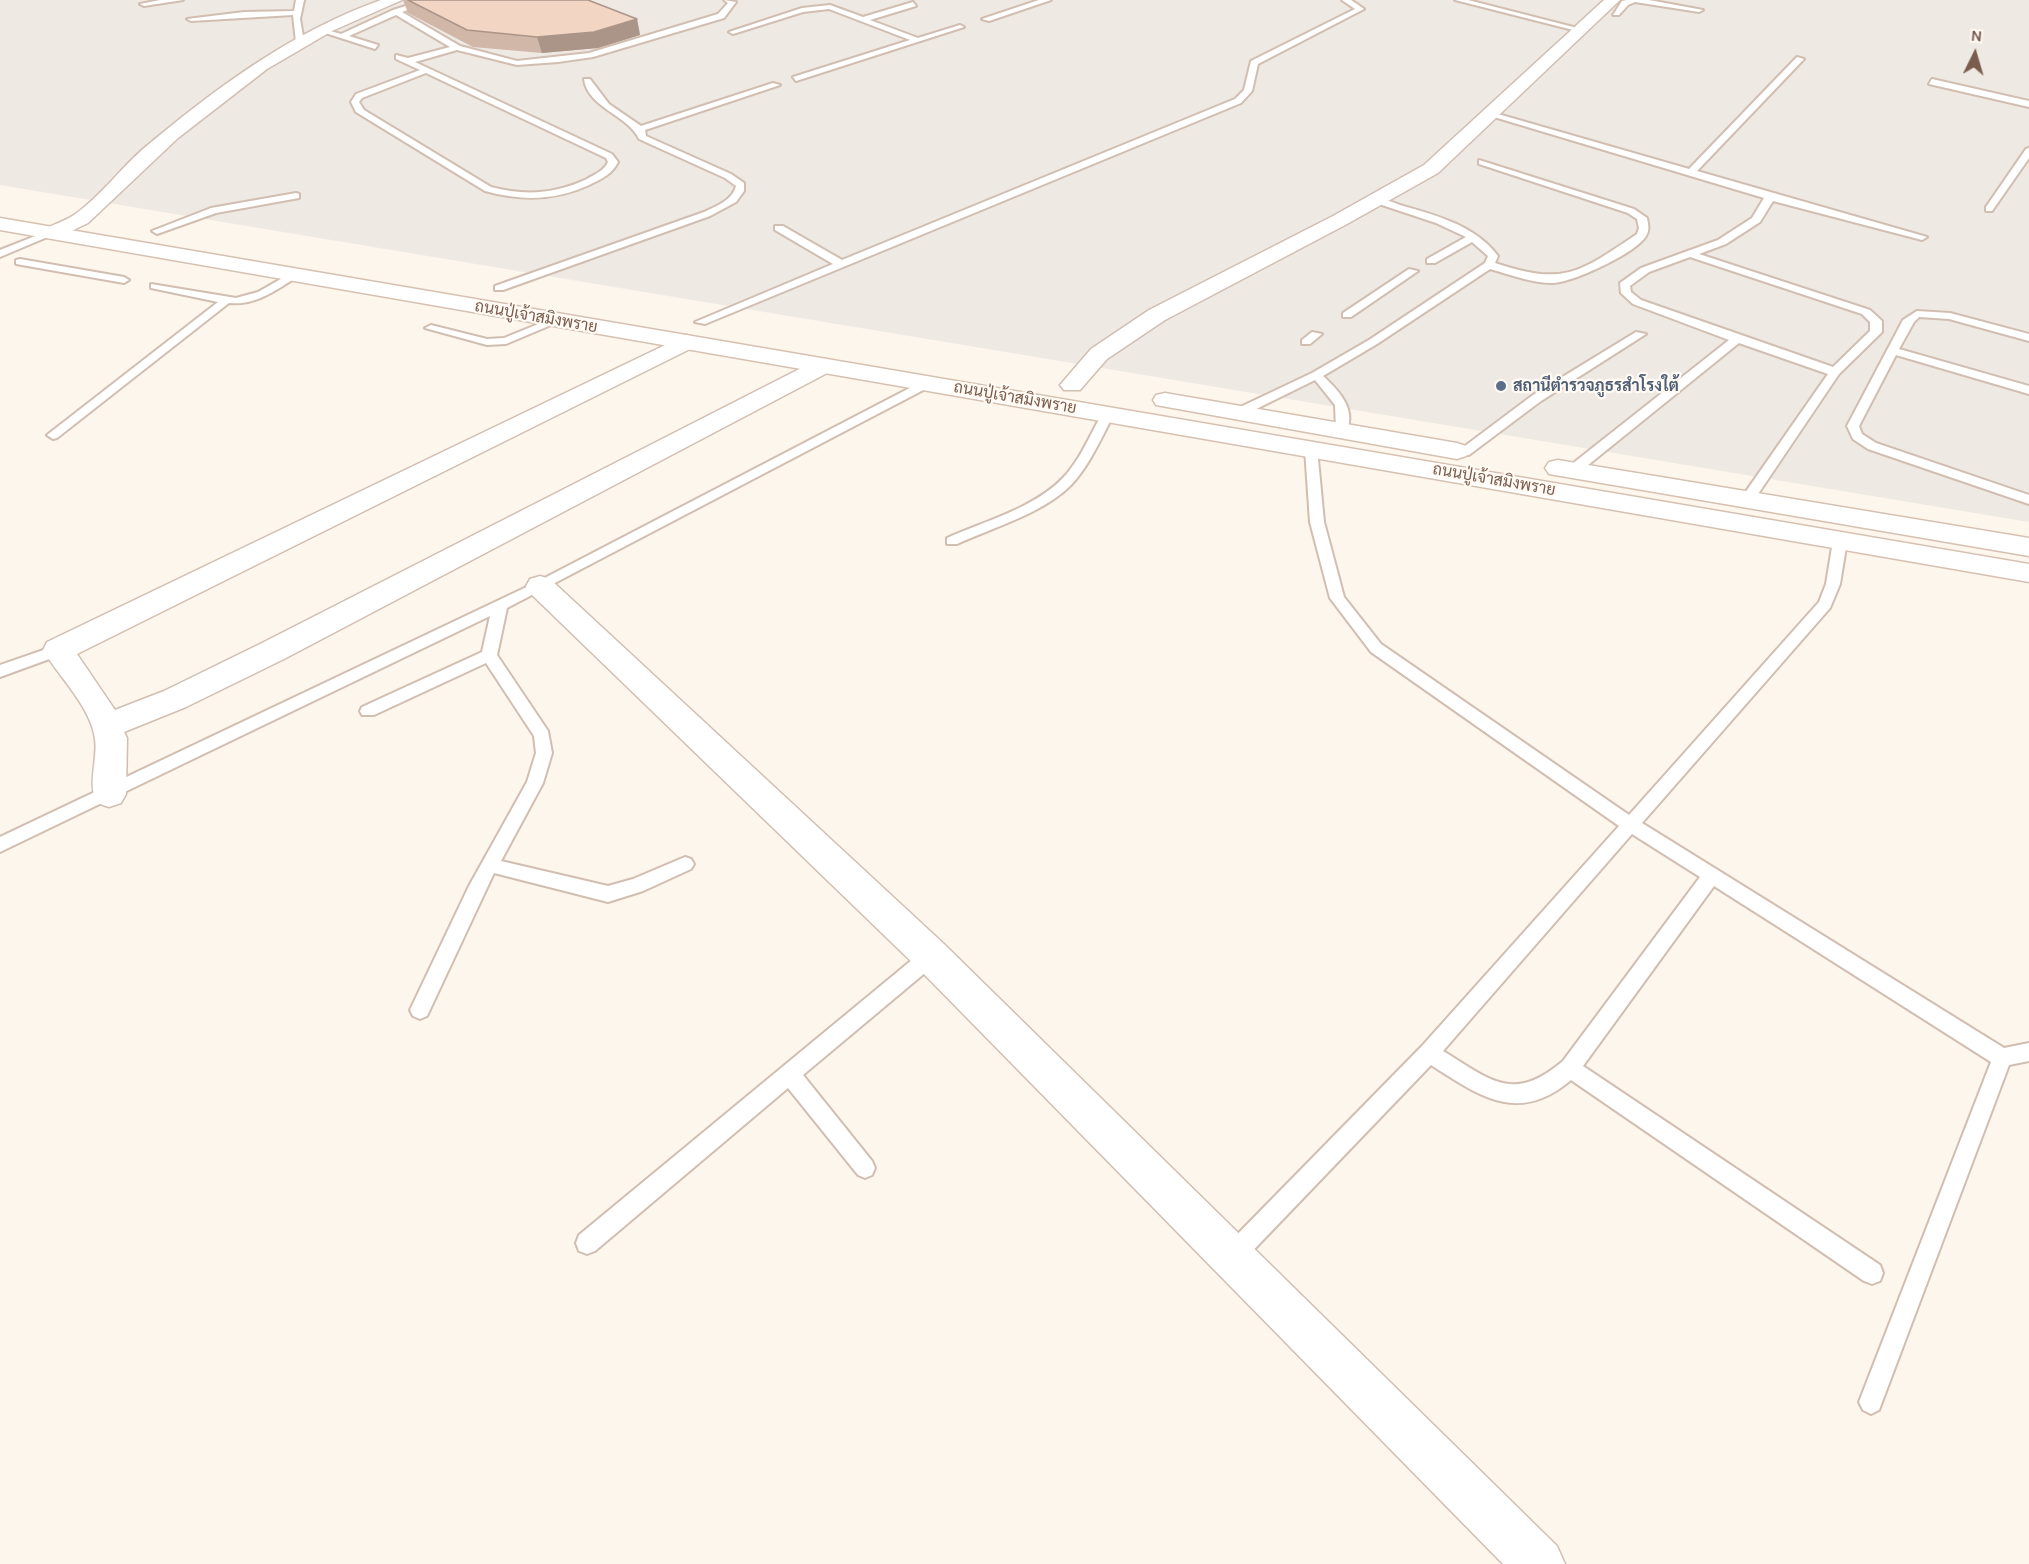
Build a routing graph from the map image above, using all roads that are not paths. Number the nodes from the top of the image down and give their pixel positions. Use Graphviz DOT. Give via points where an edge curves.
graph roads {
  1 [pos="179,0"];
  2 [pos="300,0"];
  3 [pos="432,0"];
  4 [pos="728,0"];
  5 [pos="1047,0"];
  6 [pos="1346,0"];
  7 [pos="1459,0"];
  8 [pos="1634,0"];
  9 [pos="144,4"];
  10 [pos="913,4"];
  11 [pos="395,6"];
  12 [pos="1615,7"];
  13 [pos="1699,10"];
  14 [pos="298,13"];
  15 [pos="191,19"];
  16 [pos="864,19"];
  17 [pos="986,19"];
  18 [pos="960,27"];
  19 [pos="320,30"];
  20 [pos="651,30"];
  21 [pos="1581,30"];
  22 [pos="733,32"];
  23 [pos="661,34"];
  24 [pos="341,37"];
  25 [pos="917,40"];
  26 [pos="300,42"];
  27 [pos="375,47"];
  28 [pos="457,48"];
  29 [pos="399,57"];
  30 [pos="1800,59"];
  31 [pos="408,61"];
  32 [pos="427,70"];
  33 [pos="796,79"];
  34 [pos="587,81"];
  35 [pos="1932,81"];
  36 [pos="776,85"];
  37 [pos="2029,104"];
  38 [pos="1488,114"];
  39 [pos="640,129"];
  40 [pos="2029,151"];
  41 [pos="1482,162"];
  42 [pos="1691,172"];
  43 [pos="297,196"];
  44 [pos="1770,197"];
  45 [pos="1376,200"];
  46 [pos="0,205"];
  47 [pos="1989,209"];
  48 [pos="82,219"];
  49 [pos="0,224"];
  50 [pos="779,228"];
  51 [pos="157,231"];
  52 [pos="52,233"];
  53 [pos="1473,237"];
  54 [pos="1922,237"];
  55 [pos="0,254"];
  56 [pos="1690,254"];
  57 [pos="1431,261"];
  58 [pos="20,262"];
  59 [pos="842,265"];
  60 [pos="1489,265"];
  61 [pos="1413,271"];
  62 [pos="292,274"];
  63 [pos="124,280"];
  64 [pos="155,286"];
  65 [pos="499,288"];
  66 [pos="227,300"];
  67 [pos="1347,315"];
  68 [pos="557,321"];
  69 [pos="431,328"];
  70 [pos="748,330"];
  71 [pos="694,332"];
  72 [pos="1316,334"];
  73 [pos="1640,334"];
  74 [pos="2029,338"];
  75 [pos="1737,339"];
  76 [pos="1305,342"];
  77 [pos="1893,351"];
  78 [pos="823,366"];
  79 [pos="1835,372"];
  80 [pos="1316,375"];
  81 [pos="927,383"];
  82 [pos="1069,390"];
  83 [pos="2029,390"];
  84 [pos="1139,396"];
  85 [pos="1238,413"];
  86 [pos="1108,414"];
  87 [pos="1342,430"];
  88 [pos="53,435"];
  89 [pos="1311,449"];
  90 [pos="1478,460"];
  91 [pos="1537,465"];
  92 [pos="1572,471"];
  93 [pos="1747,500"];
  94 [pos="2029,500"];
  95 [pos="952,541"];
  96 [pos="1840,541"];
  97 [pos="2028,543"];
  98 [pos="2029,573"];
  99 [pos="540,586"];
  100 [pos="500,605"];
  101 [pos="58,650"];
  102 [pos="489,655"];
  103 [pos="0,671"];
  104 [pos="368,711"];
  105 [pos="106,726"];
  106 [pos="110,794"];
  107 [pos="1630,825"];
  108 [pos="0,845"];
  109 [pos="685,864"];
  110 [pos="489,865"];
  111 [pos="1712,875"];
  112 [pos="931,956"];
  113 [pos="420,1010"];
  114 [pos="2029,1052"];
  115 [pos="1429,1053"];
  116 [pos="2002,1058"];
  117 [pos="1570,1068"];
  118 [pos="790,1074"];
  119 [pos="865,1168"];
  120 [pos="587,1243"];
  121 [pos="1231,1257"];
  122 [pos="1872,1273"];
  123 [pos="1871,1402"];
  124 [pos="1539,1564"];
  1 -- 9 [label="lane"];
  2 -- 14 [label="lane"];
  3 -- 11 [label="lane"];
  4 -- 23 [label="lane" via="732,2 730,8 721,16"];
  5 -- 17 [label="lane"];
  6 -- 59 [label="lane" via="1360,9 1254,63 1248,91 1238,101"];
  7 -- 21 [label="lane"];
  8 -- 12 [label="lane"];
  8 -- 13 [label="lane"];
  10 -- 16 [label="lane"];
  11 -- 19 [label="street" via="354,14"];
  11 -- 24 [label="lane"];
  11 -- 28 [label="lane"];
  12 -- 21 [label="street"];
  14 -- 15 [label="lane"];
  14 -- 26 [label="lane"];
  16 -- 22 [label="lane" via="841,10 816,7"];
  16 -- 25 [label="lane"];
  18 -- 25 [label="lane"];
  19 -- 24 [label="lane"];
  19 -- 26 [label="street"];
  20 -- 23 [label="lane"];
  21 -- 38 [label="street"];
  23 -- 28 [label="lane" via="590,55 541,62 518,63"];
  24 -- 27 [label="lane"];
  25 -- 33 [label="lane"];
  26 -- 48 [label="street" via="222,94 143,159"];
  28 -- 31 [label="lane"];
  29 -- 31 [label="lane"];
  30 -- 42 [label="lane"];
  31 -- 32 [label="lane"];
  32 -- 32 [label="lane" via="609,156 613,162 609,170 554,195 511,197 488,189 360,112 355,102 359,96"];
  34 -- 39 [label="lane" via="606,106"];
  35 -- 37 [label="lane"];
  36 -- 39 [label="lane"];
  38 -- 42 [label="lane"];
  38 -- 45 [label="street" via="1431,169"];
  39 -- 65 [label="lane" via="642,137 728,176 741,185 740,192 733,201 707,214"];
  40 -- 47 [label="lane"];
  41 -- 60 [label="lane" via="1631,211 1642,218 1644,228 1641,236 1592,270 1567,280 1541,280"];
  42 -- 44 [label="lane"];
  43 -- 51 [label="lane" via="214,210"];
  44 -- 54 [label="lane"];
  44 -- 56 [label="lane" via="1756,220 1722,243"];
  45 -- 53 [label="lane"];
  45 -- 82 [label="street" via="1157,315 1099,354"];
  46 -- 48 [label="street, ถนนปู่เจ้าสมิงพราย"];
  48 -- 51 [label="street, ถนนปู่เจ้าสมิงพราย"];
  48 -- 52 [label="street"];
  49 -- 52 [label="street, ถนนปู่เจ้าสมิงพราย"];
  50 -- 59 [label="lane"];
  51 -- 65 [label="street, ถนนปู่เจ้าสมิงพราย"];
  52 -- 55 [label="lane"];
  52 -- 62 [label="street, ถนนปู่เจ้าสมิงพราย"];
  53 -- 57 [label="lane"];
  53 -- 60 [label="lane" via="1486,245 1493,256"];
  56 -- 75 [label="lane" via="1645,270 1624,285 1626,293 1637,302"];
  56 -- 79 [label="lane" via="1866,312 1876,321 1876,332"];
  58 -- 63 [label="lane"];
  59 -- 71 [label="lane"];
  60 -- 80 [label="lane"];
  61 -- 67 [label="lane"];
  62 -- 66 [label="lane" via="254,298"];
  62 -- 68 [label="street, ถนนปู่เจ้าสมิงพราย"];
  64 -- 66 [label="lane"];
  65 -- 71 [label="street, ถนนปู่เจ้าสมิงพราย"];
  66 -- 88 [label="lane"];
  68 -- 69 [label="lane" via="506,341 487,342"];
  68 -- 71 [label="street, ถนนปู่เจ้าสมิงพราย"];
  70 -- 71 [label="street, ถนนปู่เจ้าสมิงพราย"];
  71 -- 78 [label="street, ถนนปู่เจ้าสมิงพราย"];
  71 -- 101 [label="street"];
  72 -- 76 [label="lane"];
  73 -- 90 [label="lane" via="1537,398"];
  74 -- 77 [label="lane" via="1950,316 1917,314 1909,320"];
  75 -- 79 [label="lane"];
  75 -- 92 [label="lane"];
  77 -- 83 [label="lane"];
  77 -- 94 [label="lane" via="1852,426 1857,436 1872,446"];
  78 -- 81 [label="street, ถนนปู่เจ้าสมิงพราย"];
  78 -- 105 [label="street" via="273,651 175,699"];
  79 -- 93 [label="lane"];
  80 -- 85 [label="lane"];
  80 -- 87 [label="lane" via="1338,397 1345,413"];
  81 -- 82 [label="street, ถนนปู่เจ้าสมิงพราย"];
  81 -- 99 [label="lane"];
  82 -- 86 [label="street, ถนนปู่เจ้าสมิงพราย"];
  84 -- 85 [label="street, ถนนปู่เจ้าสมิงพราย"];
  85 -- 87 [label="street, ถนนปู่เจ้าสมิงพราย"];
  86 -- 89 [label="street, ถนนปู่เจ้าสมิงพราย"];
  86 -- 95 [label="lane" via="1065,483 1047,496"];
  87 -- 90 [label="street, ถนนปู่เจ้าสมิงพราย"];
  89 -- 90 [label="street, ถนนปู่เจ้าสมิงพราย"];
  89 -- 107 [label="lane" via="1317,522 1337,598 1376,648"];
  90 -- 96 [label="street, ถนนปู่เจ้าสมิงพราย"];
  91 -- 92 [label="street, ถนนปู่เจ้าสมิงพราย"];
  92 -- 93 [label="street, ถนนปู่เจ้าสมิงพราย"];
  93 -- 97 [label="street, ถนนปู่เจ้าสมิงพราย"];
  96 -- 98 [label="street, ถนนปู่เจ้าสมิงพราย"];
  96 -- 107 [label="lane" via="1833,584 1825,604"];
  99 -- 100 [label="lane"];
  99 -- 112 [label="street"];
  100 -- 102 [label="lane"];
  100 -- 106 [label="lane"];
  101 -- 103 [label="lane"];
  101 -- 105 [label="street" via="100,710"];
  102 -- 104 [label="lane"];
  102 -- 110 [label="lane" via="542,735 544,753 535,783"];
  105 -- 106 [label="street" via="111,738"];
  106 -- 108 [label="lane"];
  107 -- 111 [label="lane"];
  107 -- 115 [label="lane"];
  109 -- 110 [label="lane" via="638,886 608,894"];
  110 -- 113 [label="lane"];
  111 -- 116 [label="lane"];
  111 -- 117 [label="lane"];
  112 -- 118 [label="lane"];
  112 -- 121 [label="street"];
  114 -- 116 [label="lane"];
  115 -- 117 [label="lane" via="1500,1094 1509,1095 1527,1096 1553,1086"];
  115 -- 121 [label="lane"];
  116 -- 123 [label="lane"];
  117 -- 122 [label="lane"];
  118 -- 119 [label="lane"];
  118 -- 120 [label="lane"];
  121 -- 124 [label="street"];
}
